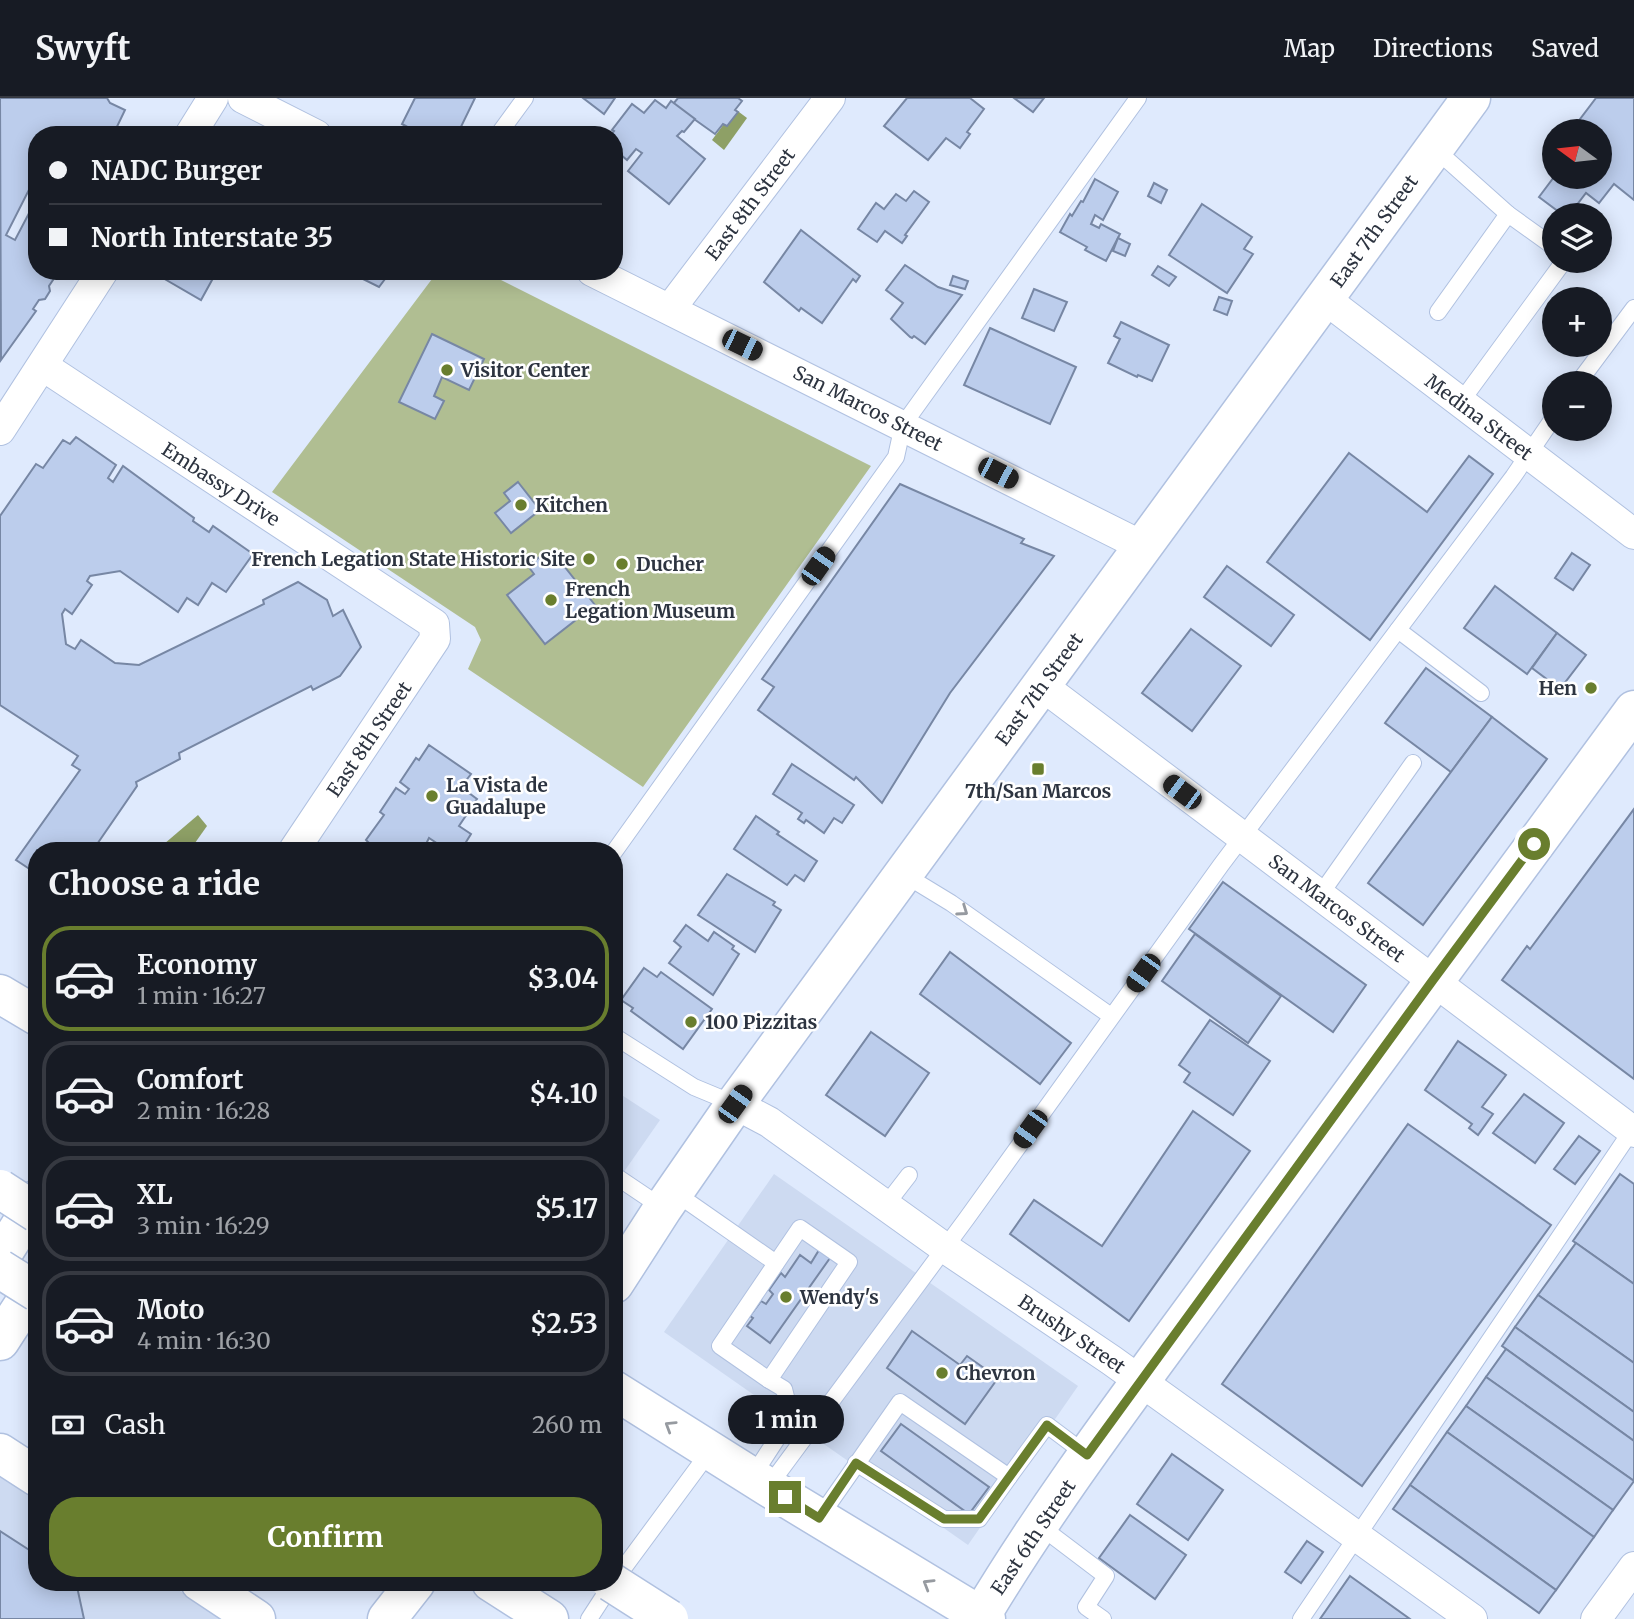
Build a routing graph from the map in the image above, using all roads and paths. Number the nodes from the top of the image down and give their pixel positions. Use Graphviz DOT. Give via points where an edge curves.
graph roads {
  1 [pos="213,98"];
  2 [pos="243,98"];
  3 [pos="525,98"];
  4 [pos="830,98"];
  5 [pos="1138,98"];
  6 [pos="1471,98"];
  7 [pos="196,126"];
  8 [pos="298,126"];
  9 [pos="505,126"];
  10 [pos="1434,148"];
  11 [pos="1508,214"];
  12 [pos="1542,238"];
  13 [pos="1555,273"];
  14 [pos="97,280"];
  15 [pos="610,280"];
  16 [pos="1325,299"];
  17 [pos="1634,308"];
  18 [pos="670,309"];
  19 [pos="1438,312"];
  20 [pos="43,366"];
  21 [pos="1587,371"];
  22 [pos="1460,403"];
  23 [pos="903,425"];
  24 [pos="0,430"];
  25 [pos="1542,434"];
  26 [pos="1528,454"];
  27 [pos="1634,534"];
  28 [pos="1143,547"];
  29 [pos="434,624"];
  30 [pos="1398,631"];
  31 [pos="1041,685"];
  32 [pos="1481,693"];
  33 [pos="1634,710"];
  34 [pos="1413,763"];
  35 [pos="1242,837"];
  36 [pos="299,842"];
  37 [pos="621,842"];
  38 [pos="905,875"];
  39 [pos="1320,895"];
  40 [pos="1433,980"];
  41 [pos="0,994"];
  42 [pos="28,1011"];
  43 [pos="1111,1016"];
  44 [pos="623,1042"];
  45 [pos="735,1104"];
  46 [pos="1633,1131"];
  47 [pos="909,1175"];
  48 [pos="623,1179"];
  49 [pos="0,1189"];
  50 [pos="669,1200"];
  51 [pos="885,1206"];
  52 [pos="28,1207"];
  53 [pos="28,1213"];
  54 [pos="945,1248"];
  55 [pos="0,1258"];
  56 [pos="776,1263"];
  57 [pos="0,1269"];
  58 [pos="623,1270"];
  59 [pos="28,1286"];
  60 [pos="28,1298"];
  61 [pos="0,1341"];
  62 [pos="769,1380"];
  63 [pos="1140,1381"];
  64 [pos="623,1396"];
  65 [pos="710,1451"];
  66 [pos="0,1453"];
  67 [pos="1087,1455"];
  68 [pos="856,1463"];
  69 [pos="28,1471"];
  70 [pos="1009,1477"];
  71 [pos="760,1482"];
  72 [pos="819,1518"];
  73 [pos="1040,1526"];
  74 [pos="1357,1536"];
  75 [pos="1634,1567"];
  76 [pos="623,1568"];
  77 [pos="623,1589"];
  78 [pos="214,1591"];
  79 [pos="400,1591"];
  80 [pos="409,1591"];
  81 [pos="505,1591"];
  82 [pos="607,1591"];
  83 [pos="1607,1615"];
  84 [pos="983,1618"];
  85 [pos="256,1619"];
  86 [pos="386,1619"];
  87 [pos="549,1619"];
  88 [pos="589,1619"];
  89 [pos="669,1619"];
  90 [pos="1103,1619"];
  91 [pos="1301,1619"];
  92 [pos="1472,1619"];
  1 -- 7 [label="street"];
  2 -- 8 [label="street"];
  3 -- 9 [label="lane"];
  4 -- 18 [label="street, East 8th Street"];
  5 -- 23 [label="lane"];
  6 -- 10 [label="main road, East 7th Street"];
  10 -- 11 [label="lane"];
  10 -- 16 [label="main road, East 7th Street"];
  11 -- 12 [label="lane"];
  11 -- 19 [label="lane"];
  13 -- 22 [label="lane"];
  14 -- 20 [label="street"];
  15 -- 18 [label="street, San Marcos Street"];
  16 -- 22 [label="street, Medina Street"];
  16 -- 28 [label="main road, East 7th Street"];
  17 -- 21 [label="lane"];
  18 -- 23 [label="street, San Marcos Street"];
  20 -- 24 [label="street"];
  20 -- 29 [label="street, Embassy Drive"];
  22 -- 26 [label="street, Medina Street"];
  23 -- 28 [label="street, San Marcos Street"];
  23 -- 37 [label="lane" via="896,457"];
  25 -- 26 [label="lane"];
  26 -- 27 [label="street, Medina Street"];
  26 -- 30 [label="lane"];
  28 -- 31 [label="main road, East 7th Street"];
  29 -- 36 [label="street, East 8th Street" via="436,639"];
  30 -- 32 [label="lane"];
  30 -- 35 [label="lane"];
  31 -- 35 [label="street, San Marcos Street"];
  31 -- 38 [label="main road, East 7th Street"];
  33 -- 40 [label="main road, East 6th Street"];
  34 -- 39 [label="lane"];
  35 -- 39 [label="street, San Marcos Street"];
  35 -- 43 [label="lane"];
  38 -- 43 [label="lane, one-way"];
  38 -- 45 [label="main road, East 7th Street"];
  39 -- 40 [label="street, San Marcos Street"];
  40 -- 46 [label="street, San Marcos Street"];
  40 -- 63 [label="main road, East 6th Street"];
  41 -- 42 [label="main road"];
  43 -- 54 [label="lane"];
  44 -- 45 [label="lane" via="695,1087"];
  45 -- 50 [label="main road, East 7th Street"];
  45 -- 51 [label="street, Brushy Street" via="769,1122"];
  46 -- 74 [label="lane"];
  47 -- 51 [label="lane"];
  48 -- 50 [label="lane"];
  49 -- 52 [label="main road, bridge"];
  50 -- 56 [label="lane"];
  50 -- 58 [label="main road, East 7th Street"];
  51 -- 54 [label="street, Brushy Street"];
  53 -- 55 [label="main road"];
  54 -- 63 [label="street, Brushy Street"];
  54 -- 71 [label="lane"];
  56 -- 62 [label="lane" via="720,1346"];
  56 -- 62 [label="lane" via="800,1228 849,1262"];
  57 -- 59 [label="main road, bridge"];
  60 -- 61 [label="main road"];
  62 -- 71 [label="lane" via="784,1389 791,1417"];
  63 -- 67 [label="main road, East 6th Street"];
  63 -- 74 [label="street, Brushy Street"];
  65 -- 64 [label="main road, one-way"];
  65 -- 71 [label="main road"];
  65 -- 76 [label="lane"];
  66 -- 69 [label="main road"];
  67 -- 70 [label="lane" via="1047,1425"];
  67 -- 73 [label="main road, East 6th Street"];
  68 -- 70 [label="lane" via="944,1519 979,1519"];
  68 -- 70 [label="lane" via="900,1402"];
  68 -- 72 [label="lane"];
  71 -- 72 [label="main road"];
  84 -- 72 [label="main road, one-way"];
  73 -- 84 [label="main road, East 6th Street"];
  73 -- 90 [label="lane" via="1106,1576 1086,1607"];
  74 -- 91 [label="lane"];
  74 -- 92 [label="street, Brushy Street"];
  75 -- 83 [label="street"];
  77 -- 89 [label="main road, bridge"];
  78 -- 85 [label="main road"];
  79 -- 86 [label="main road"];
  80 -- 86 [label="main road"];
  81 -- 87 [label="main road"];
  82 -- 88 [label="lane"];
}
